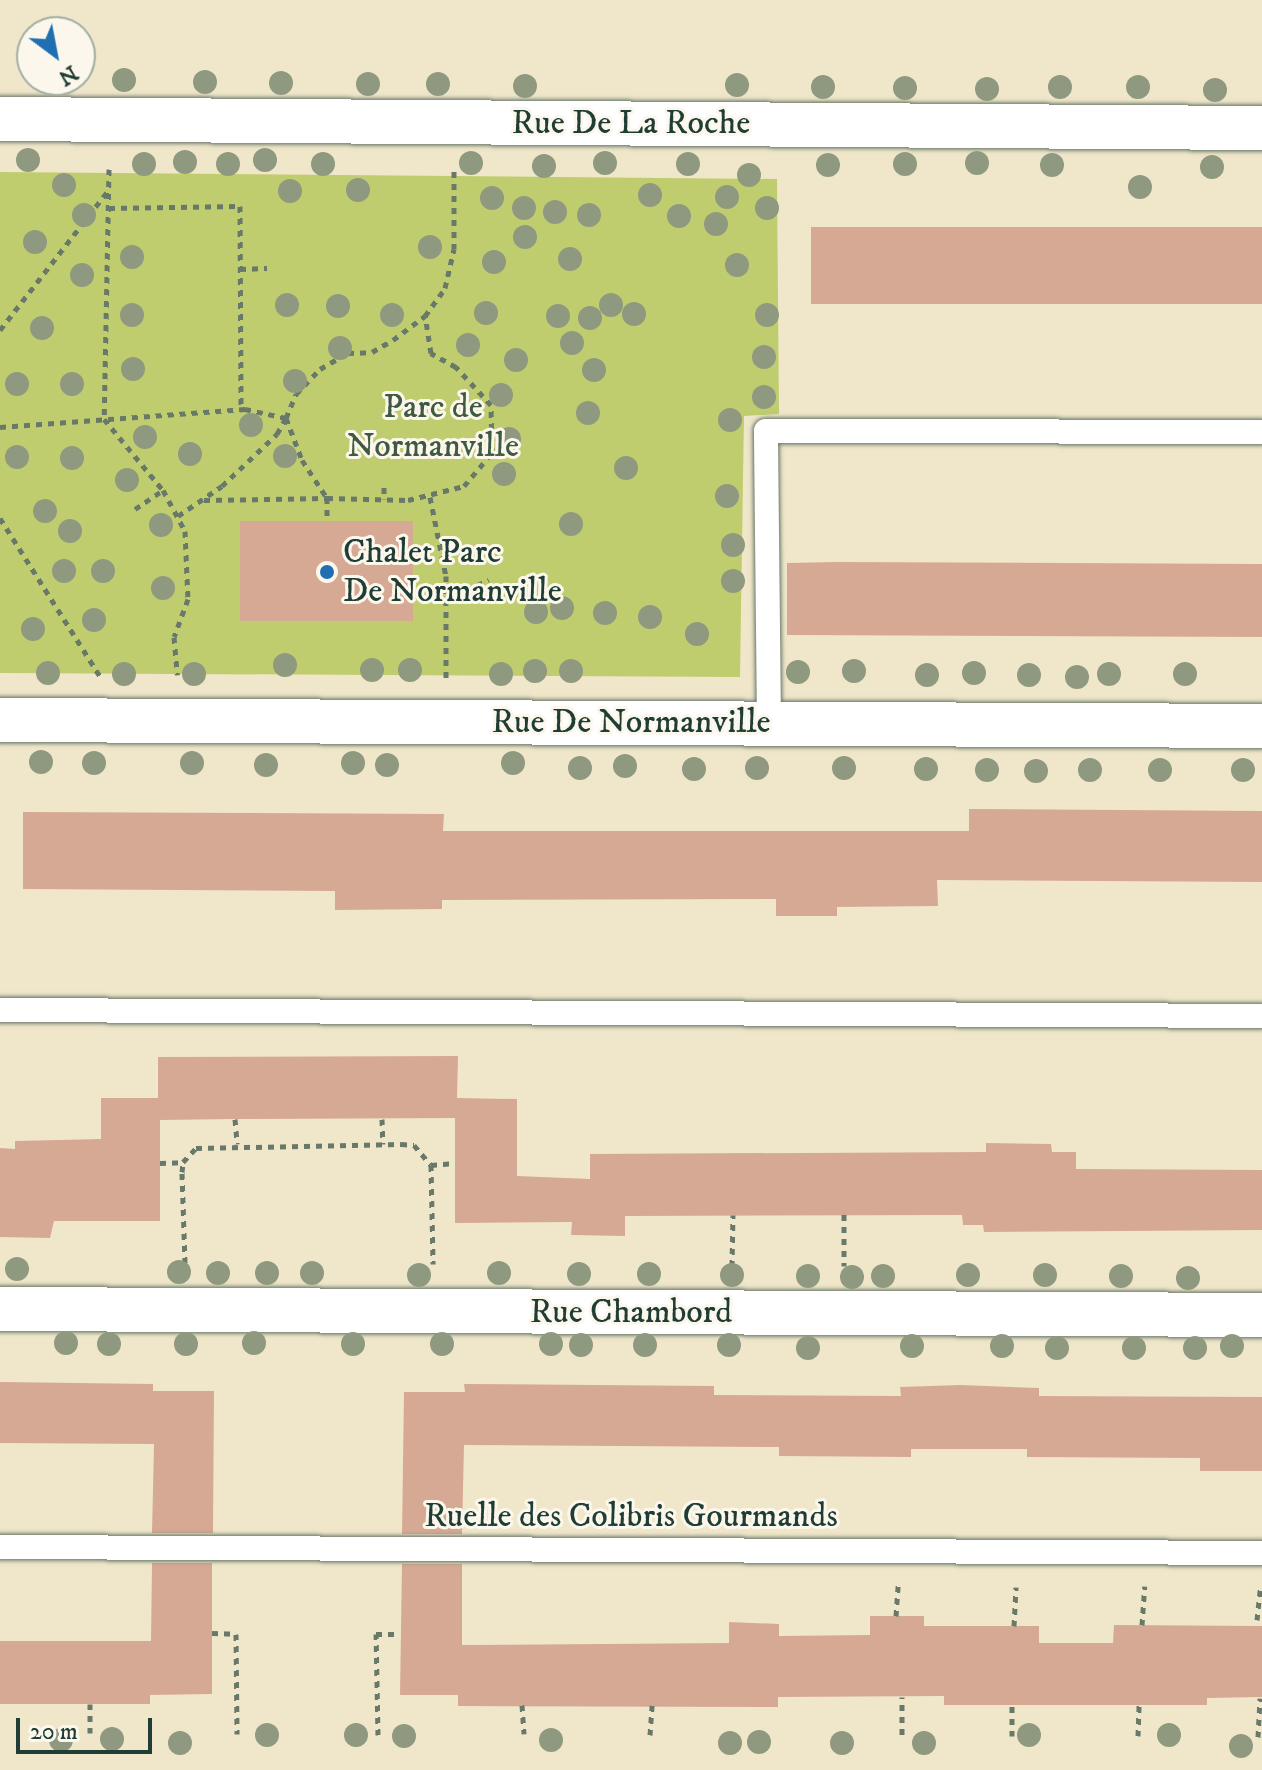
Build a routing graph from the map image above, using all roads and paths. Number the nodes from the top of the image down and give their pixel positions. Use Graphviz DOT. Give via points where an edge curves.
graph roads {
  1 [pos="0,119"];
  2 [pos="1262,128"];
  3 [pos="109,169"];
  4 [pos="454,171"];
  5 [pos="109,189"];
  6 [pos="108,208"];
  7 [pos="267,268"];
  8 [pos="240,269"];
  9 [pos="425,316"];
  10 [pos="0,330"];
  11 [pos="231,374"];
  12 [pos="241,374"];
  13 [pos="241,410"];
  14 [pos="286,418"];
  15 [pos="104,419"];
  16 [pos="0,427"];
  17 [pos="1262,432"];
  18 [pos="384,487"];
  19 [pos="163,490"];
  20 [pos="430,497"];
  21 [pos="327,498"];
  22 [pos="384,499"];
  23 [pos="202,500"];
  24 [pos="135,509"];
  25 [pos="178,516"];
  26 [pos="0,518"];
  27 [pos="327,521"];
  28 [pos="489,580"];
  29 [pos="444,600"];
  30 [pos="102,680"];
  31 [pos="178,680"];
  32 [pos="447,682"];
  33 [pos="0,720"];
  34 [pos="769,724"];
  35 [pos="1262,726"];
  36 [pos="0,1010"];
  37 [pos="1262,1016"];
  38 [pos="235,1119"];
  39 [pos="382,1119"];
  40 [pos="237,1144"];
  41 [pos="383,1144"];
  42 [pos="183,1162"];
  43 [pos="160,1163"];
  44 [pos="455,1163"];
  45 [pos="431,1165"];
  46 [pos="844,1214"];
  47 [pos="733,1215"];
  48 [pos="185,1263"];
  49 [pos="433,1264"];
  50 [pos="732,1266"];
  51 [pos="844,1266"];
  52 [pos="0,1309"];
  53 [pos="1262,1315"];
  54 [pos="0,1547"];
  55 [pos="1262,1553"];
  56 [pos="1016,1581"];
  57 [pos="1145,1582"];
  58 [pos="1142,1625"];
  59 [pos="1014,1626"];
  60 [pos="212,1633"];
  61 [pos="399,1634"];
  62 [pos="902,1697"];
  63 [pos="1260,1698"];
  64 [pos="90,1704"];
  65 [pos="1139,1704"];
  66 [pos="522,1705"];
  67 [pos="652,1705"];
  68 [pos="1012,1705"];
  69 [pos="90,1733"];
  70 [pos="237,1734"];
  71 [pos="524,1734"];
  72 [pos="378,1735"];
  73 [pos="650,1735"];
  74 [pos="902,1735"];
  75 [pos="1012,1736"];
  76 [pos="1138,1736"];
  77 [pos="1258,1737"];
  1 -- 2 [label="street, Rue De La Roche"];
  3 -- 5 [label="path"];
  4 -- 9 [label="path" via="454,249 445,288"];
  5 -- 6 [label="path"];
  5 -- 10 [label="path"];
  6 -- 8 [label="path" via="240,206"];
  6 -- 15 [label="path"];
  7 -- 8 [label="path"];
  8 -- 12 [label="path"];
  9 -- 14 [label="path" via="372,352 348,353 320,369 296,394"];
  9 -- 20 [label="path" via="431,353 481,389 491,405 494,431 492,453 480,472 464,486"];
  11 -- 12 [label="path"];
  12 -- 13 [label="path"];
  13 -- 14 [label="path"];
  13 -- 15 [label="path"];
  14 -- 21 [label="path" via="302,460"];
  14 -- 23 [label="path" via="251,460"];
  15 -- 16 [label="path"];
  15 -- 19 [label="path"];
  17 -- 34 [label="lane" via="766,431"];
  18 -- 22 [label="path"];
  19 -- 24 [label="path"];
  19 -- 25 [label="path"];
  20 -- 22 [label="path"];
  20 -- 29 [label="path" via="442,544"];
  21 -- 22 [label="path"];
  21 -- 23 [label="path"];
  21 -- 27 [label="path"];
  23 -- 25 [label="path"];
  25 -- 31 [label="path" via="185,531 188,586 174,637"];
  26 -- 30 [label="path"];
  28 -- 29 [label="path"];
  29 -- 32 [label="path"];
  33 -- 34 [label="street, Rue De Normanville"];
  34 -- 35 [label="street, Rue De Normanville"];
  36 -- 37 [label="lane"];
  38 -- 40 [label="path"];
  39 -- 41 [label="path"];
  40 -- 41 [label="path"];
  40 -- 42 [label="path" via="196,1148"];
  41 -- 45 [label="path" via="414,1145"];
  42 -- 43 [label="path"];
  42 -- 48 [label="path"];
  44 -- 45 [label="path"];
  45 -- 49 [label="path"];
  46 -- 51 [label="path"];
  47 -- 50 [label="path"];
  52 -- 53 [label="street, Rue Chambord"];
  54 -- 55 [label="lane, Ruelle des Colibris Gourmands"];
  56 -- 59 [label="path"];
  57 -- 58 [label="path"];
  60 -- 70 [label="path" via="236,1634"];
  61 -- 72 [label="path" via="376,1634"];
  62 -- 74 [label="path"];
  63 -- 77 [label="path"];
  64 -- 69 [label="path"];
  65 -- 76 [label="path"];
  66 -- 71 [label="path"];
  67 -- 73 [label="path"];
  68 -- 75 [label="path"];
}
